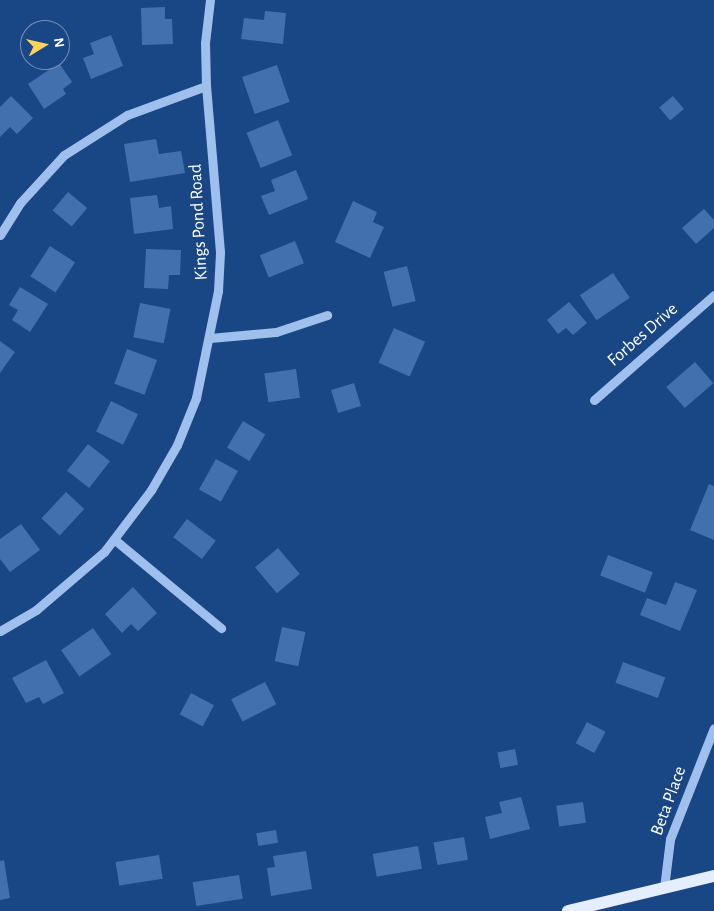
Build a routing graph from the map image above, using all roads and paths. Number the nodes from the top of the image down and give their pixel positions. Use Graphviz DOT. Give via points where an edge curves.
graph roads {
  1 [pos="210,0"];
  2 [pos="206,86"];
  3 [pos="0,235"];
  4 [pos="714,295"];
  5 [pos="327,314"];
  6 [pos="210,338"];
  7 [pos="594,400"];
  8 [pos="114,540"];
  9 [pos="221,628"];
  10 [pos="0,631"];
  11 [pos="714,728"];
  12 [pos="714,876"];
  13 [pos="664,888"];
  14 [pos="570,911"];
  1 -- 2 [label="street, Kings Pond Road" via="205,43"];
  2 -- 3 [label="street" via="127,115 64,155 20,203"];
  2 -- 6 [label="street, Kings Pond Road" via="220,252 218,291"];
  4 -- 7 [label="street, Forbes Drive"];
  5 -- 6 [label="street" via="276,332"];
  6 -- 8 [label="street, Kings Pond Road" via="196,398 176,445 151,490"];
  8 -- 9 [label="street"];
  8 -- 10 [label="street, Kings Pond Road" via="76,578 36,610"];
  11 -- 13 [label="street, Beta Place" via="670,838"];
  12 -- 13 [label="main road"];
  13 -- 14 [label="main road"];
}
